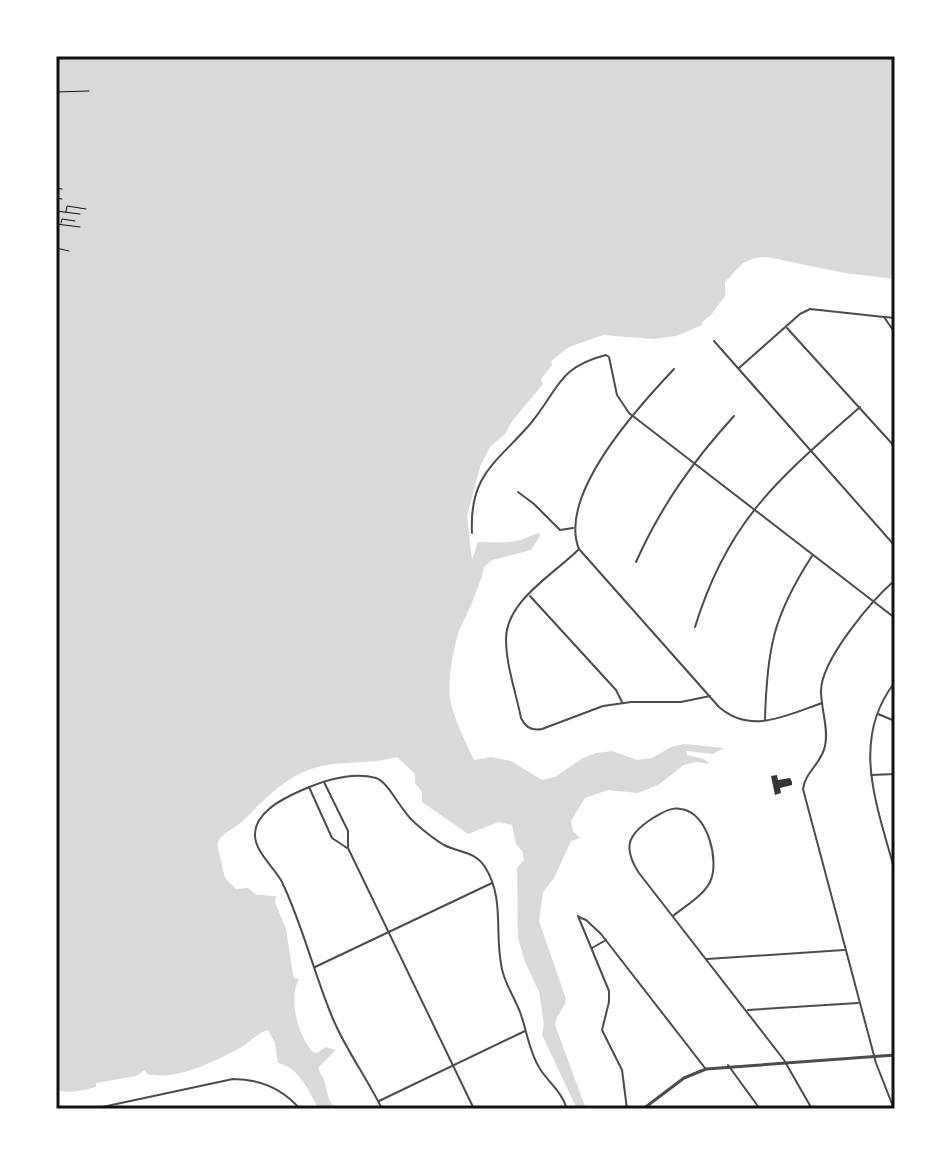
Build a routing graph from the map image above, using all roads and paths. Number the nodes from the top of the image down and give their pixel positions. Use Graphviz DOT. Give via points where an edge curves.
graph roads {
  1 [pos="89,91"];
  2 [pos="56,92"];
  3 [pos="56,188"];
  4 [pos="62,189"];
  5 [pos="56,198"];
  6 [pos="62,199"];
  7 [pos="86,209"];
  8 [pos="56,211"];
  9 [pos="66,212"];
  10 [pos="80,214"];
  11 [pos="75,221"];
  12 [pos="56,224"];
  13 [pos="61,225"];
  14 [pos="80,227"];
  15 [pos="56,248"];
  16 [pos="69,251"];
  17 [pos="884,317"];
  18 [pos="895,318"];
  19 [pos="786,327"];
  20 [pos="895,333"];
  21 [pos="714,341"];
  22 [pos="674,369"];
  23 [pos="739,369"];
  24 [pos="860,407"];
  25 [pos="633,416"];
  26 [pos="734,416"];
  27 [pos="895,447"];
  28 [pos="811,451"];
  29 [pos="693,462"];
  30 [pos="518,492"];
  31 [pos="753,509"];
  32 [pos="574,528"];
  33 [pos="472,533"];
  34 [pos="895,546"];
  35 [pos="579,549"];
  36 [pos="813,555"];
  37 [pos="636,562"];
  38 [pos="895,580"];
  39 [pos="529,595"];
  40 [pos="874,602"];
  41 [pos="895,618"];
  42 [pos="695,627"];
  43 [pos="895,682"];
  44 [pos="710,696"];
  45 [pos="622,703"];
  46 [pos="822,703"];
  47 [pos="877,713"];
  48 [pos="895,721"];
  49 [pos="765,722"];
  50 [pos="895,774"];
  51 [pos="870,775"];
  52 [pos="324,781"];
  53 [pos="311,786"];
  54 [pos="348,848"];
  55 [pos="894,861"];
  56 [pos="895,872"];
  57 [pos="493,882"];
  58 [pos="673,916"];
  59 [pos="388,933"];
  60 [pos="606,940"];
  61 [pos="591,949"];
  62 [pos="845,950"];
  63 [pos="707,959"];
  64 [pos="315,967"];
  65 [pos="859,1003"];
  66 [pos="746,1011"];
  67 [pos="526,1031"];
  68 [pos="895,1055"];
  69 [pos="874,1057"];
  70 [pos="785,1062"];
  71 [pos="728,1065"];
  72 [pos="453,1067"];
  73 [pos="706,1069"];
  74 [pos="379,1102"];
  75 [pos="94,1109"];
  76 [pos="300,1109"];
  77 [pos="382,1109"];
  78 [pos="474,1109"];
  79 [pos="567,1109"];
  80 [pos="627,1109"];
  81 [pos="643,1109"];
  82 [pos="760,1109"];
  83 [pos="812,1109"];
  84 [pos="894,1109"];
  1 -- 2 [label="path"];
  3 -- 4 [label="path"];
  5 -- 6 [label="path"];
  7 -- 9 [label="path" via="67,206"];
  8 -- 9 [label="path"];
  9 -- 10 [label="path"];
  11 -- 13 [label="path" via="62,219"];
  12 -- 13 [label="path"];
  13 -- 14 [label="path"];
  15 -- 16 [label="path"];
  17 -- 18 [label="street"];
  17 -- 19 [label="street" via="815,309"];
  17 -- 20 [label="street"];
  19 -- 23 [label="street"];
  19 -- 24 [label="street"];
  21 -- 23 [label="street"];
  22 -- 25 [label="street"];
  23 -- 28 [label="street"];
  24 -- 27 [label="street"];
  24 -- 28 [label="street"];
  25 -- 29 [label="street"];
  25 -- 32 [label="street" via="580,499"];
  25 -- 33 [label="street" via="617,395 609,357 568,371 528,426 492,462 474,502"];
  26 -- 29 [label="street"];
  28 -- 31 [label="street"];
  28 -- 34 [label="street"];
  29 -- 31 [label="street"];
  29 -- 37 [label="street"];
  30 -- 32 [label="street" via="560,530"];
  31 -- 36 [label="street"];
  31 -- 42 [label="street" via="723,555"];
  32 -- 35 [label="street"];
  35 -- 39 [label="street"];
  35 -- 44 [label="street"];
  36 -- 40 [label="street"];
  36 -- 49 [label="street" via="787,597 772,638"];
  38 -- 40 [label="street"];
  39 -- 45 [label="street"];
  39 -- 45 [label="street" via="512,616 506,639 526,726 542,729"];
  40 -- 41 [label="street"];
  40 -- 46 [label="street" via="828,663"];
  43 -- 47 [label="street"];
  44 -- 45 [label="street"];
  44 -- 49 [label="street" via="740,720"];
  46 -- 49 [label="street"];
  46 -- 62 [label="street" via="826,744 806,777 803,795"];
  47 -- 48 [label="street"];
  47 -- 51 [label="street" via="868,748"];
  50 -- 51 [label="street"];
  51 -- 55 [label="street"];
  52 -- 53 [label="street"];
  52 -- 54 [label="street" via="348,831"];
  52 -- 57 [label="street" via="380,780 410,819 446,846 477,858"];
  53 -- 54 [label="street" via="332,838"];
  53 -- 64 [label="street" via="265,812 255,833"];
  54 -- 59 [label="street"];
  55 -- 56 [label="street"];
  57 -- 59 [label="street"];
  57 -- 67 [label="street" via="502,970"];
  58 -- 58 [label="street" via="634,866 629,848 637,828 665,811 685,809 707,835 713,872 704,891"];
  58 -- 63 [label="street"];
  59 -- 64 [label="street"];
  59 -- 72 [label="street"];
  60 -- 61 [label="street"];
  60 -- 61 [label="street" via="578,916"];
  60 -- 73 [label="street"];
  61 -- 80 [label="street" via="609,991 602,1030 622,1070"];
  62 -- 63 [label="street"];
  62 -- 65 [label="street"];
  63 -- 66 [label="street"];
  64 -- 74 [label="street" via="334,1022"];
  65 -- 66 [label="street"];
  65 -- 69 [label="street"];
  66 -- 70 [label="street"];
  67 -- 72 [label="street"];
  67 -- 79 [label="street" via="538,1065"];
  68 -- 69 [label="street"];
  69 -- 70 [label="street"];
  69 -- 84 [label="street"];
  70 -- 71 [label="street"];
  70 -- 83 [label="street"];
  71 -- 73 [label="street"];
  71 -- 82 [label="street"];
  72 -- 74 [label="street"];
  72 -- 78 [label="street"];
  73 -- 81 [label="street" via="684,1078"];
  74 -- 77 [label="street"];
  75 -- 76 [label="street" via="244,1079 271,1086"];
}
